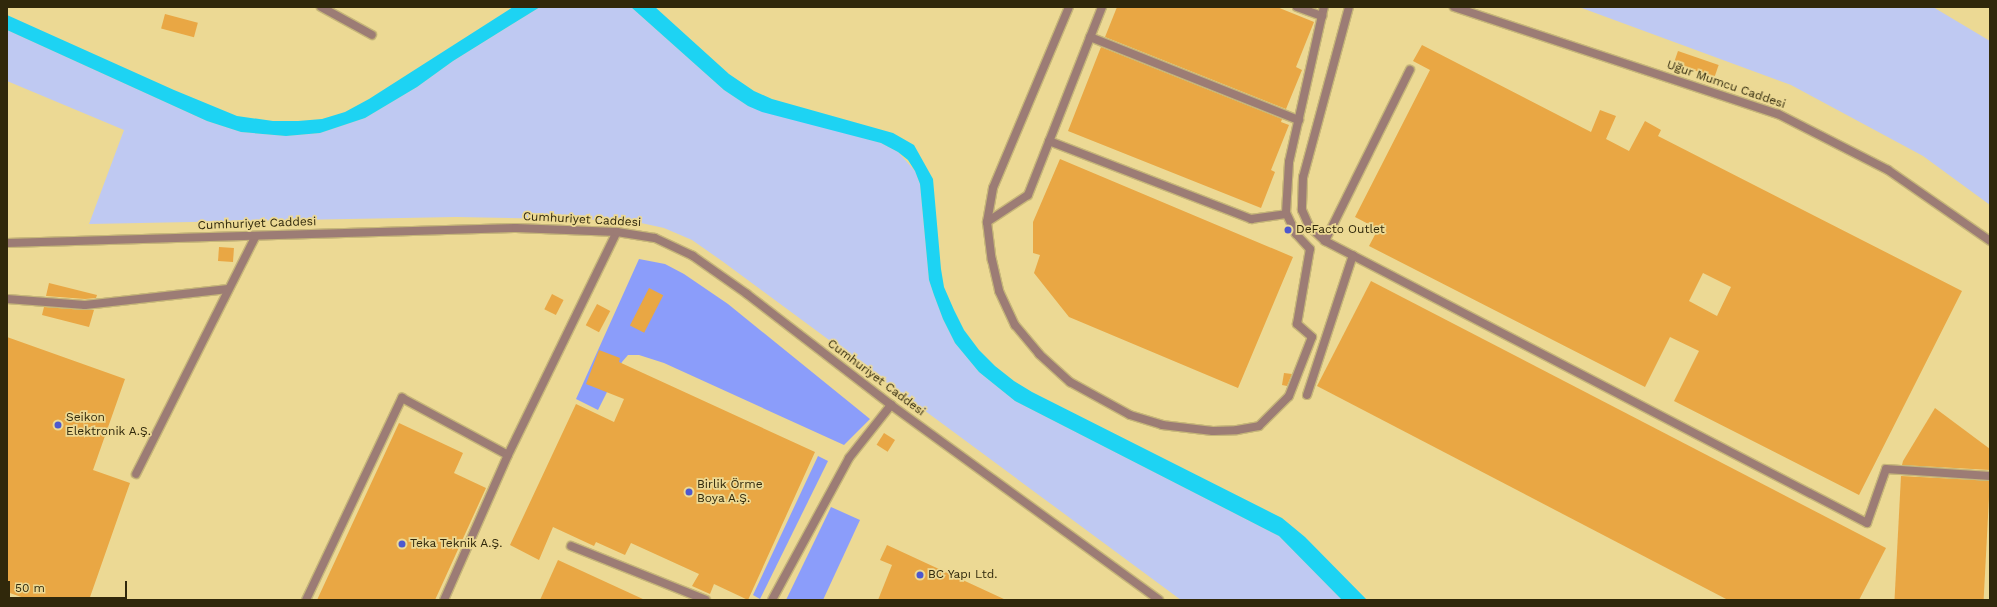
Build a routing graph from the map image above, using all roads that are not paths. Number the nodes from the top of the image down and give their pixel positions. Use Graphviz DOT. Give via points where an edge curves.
graph roads {
  1 [pos="321,7"];
  2 [pos="1069,7"];
  3 [pos="1102,7"];
  4 [pos="1297,7"];
  5 [pos="1324,7"];
  6 [pos="1349,7"];
  7 [pos="1454,7"];
  8 [pos="1322,16"];
  9 [pos="372,35"];
  10 [pos="1090,37"];
  11 [pos="1410,70"];
  12 [pos="1298,120"];
  13 [pos="1049,141"];
  14 [pos="1286,214"];
  15 [pos="987,222"];
  16 [pos="617,232"];
  17 [pos="255,237"];
  18 [pos="1325,241"];
  19 [pos="1990,241"];
  20 [pos="7,243"];
  21 [pos="1353,255"];
  22 [pos="228,289"];
  23 [pos="7,299"];
  24 [pos="1307,395"];
  25 [pos="891,405"];
  26 [pos="508,455"];
  27 [pos="136,474"];
  28 [pos="1990,476"];
  29 [pos="571,546"];
  30 [pos="306,600"];
  31 [pos="444,600"];
  32 [pos="706,600"];
  33 [pos="772,600"];
  34 [pos="1158,600"];
  1 -- 9 [label="street"];
  2 -- 15 [label="street" via="993,188"];
  3 -- 10 [label="street"];
  4 -- 8 [label="street"];
  5 -- 8 [label="street"];
  6 -- 18 [label="street" via="1303,177 1302,210 1309,226"];
  7 -- 19 [label="street, Uğur Mumcu Caddesi" via="1778,114 1888,170"];
  8 -- 12 [label="street"];
  10 -- 12 [label="street"];
  10 -- 13 [label="street"];
  11 -- 18 [label="street"];
  12 -- 14 [label="street" via="1289,162"];
  13 -- 14 [label="street" via="1251,219"];
  13 -- 15 [label="street" via="1028,195"];
  14 -- 15 [label="street" via="1296,234 1310,249 1297,324 1312,337 1289,396 1259,426 1237,430 1162,425 1130,415 1070,382 1040,354 1015,324 999,291"];
  16 -- 17 [label="street, Cumhuriyet Caddesi" via="516,228"];
  16 -- 25 [label="street, Cumhuriyet Caddesi" via="655,238 693,256 747,294"];
  16 -- 26 [label="street"];
  17 -- 20 [label="street, Cumhuriyet Caddesi"];
  17 -- 22 [label="street"];
  18 -- 21 [label="street"];
  21 -- 24 [label="street"];
  21 -- 28 [label="street" via="1867,523 1886,470"];
  22 -- 23 [label="street" via="84,305"];
  22 -- 27 [label="street"];
  25 -- 33 [label="street" via="849,458"];
  25 -- 34 [label="street, Cumhuriyet Caddesi"];
  26 -- 30 [label="street" via="402,398"];
  26 -- 31 [label="street"];
  29 -- 32 [label="street"];
}
